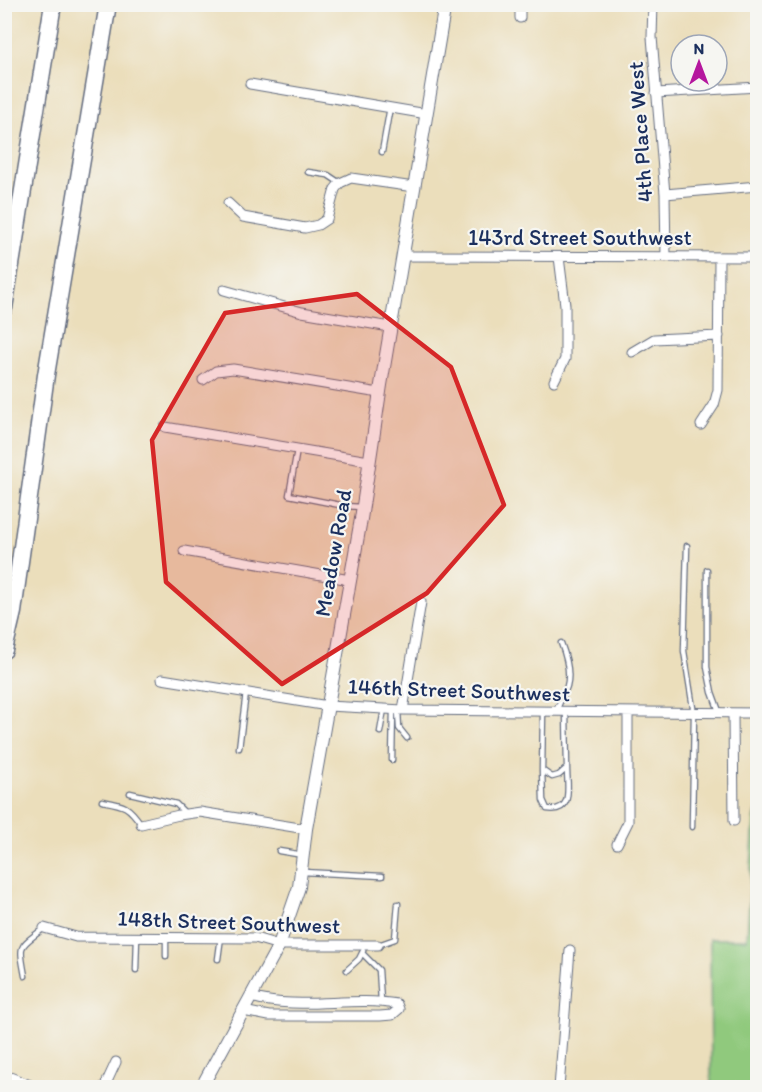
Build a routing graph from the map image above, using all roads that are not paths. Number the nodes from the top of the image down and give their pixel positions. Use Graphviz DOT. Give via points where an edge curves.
graph roads {
  1 [pos="53,4"];
  2 [pos="108,4"];
  3 [pos="445,4"];
  4 [pos="520,4"];
  5 [pos="653,4"];
  6 [pos="520,18"];
  7 [pos="250,84"];
  8 [pos="758,87"];
  9 [pos="656,93"];
  10 [pos="390,107"];
  11 [pos="427,114"];
  12 [pos="382,152"];
  13 [pos="308,172"];
  14 [pos="340,183"];
  15 [pos="758,186"];
  16 [pos="414,187"];
  17 [pos="665,194"];
  18 [pos="228,203"];
  19 [pos="402,256"];
  20 [pos="559,257"];
  21 [pos="666,258"];
  22 [pos="719,258"];
  23 [pos="758,258"];
  24 [pos="224,290"];
  25 [pos="4,308"];
  26 [pos="390,327"];
  27 [pos="720,336"];
  28 [pos="632,352"];
  29 [pos="203,380"];
  30 [pos="554,381"];
  31 [pos="379,393"];
  32 [pos="701,425"];
  33 [pos="165,427"];
  34 [pos="297,449"];
  35 [pos="369,461"];
  36 [pos="362,507"];
  37 [pos="687,546"];
  38 [pos="184,551"];
  39 [pos="707,570"];
  40 [pos="350,580"];
  41 [pos="421,602"];
  42 [pos="561,644"];
  43 [pos="4,650"];
  44 [pos="162,679"];
  45 [pos="246,693"];
  46 [pos="328,706"];
  47 [pos="395,710"];
  48 [pos="543,712"];
  49 [pos="561,712"];
  50 [pos="628,713"];
  51 [pos="694,714"];
  52 [pos="720,714"];
  53 [pos="733,714"];
  54 [pos="758,714"];
  55 [pos="380,732"];
  56 [pos="407,738"];
  57 [pos="239,748"];
  58 [pos="392,760"];
  59 [pos="567,768"];
  60 [pos="542,770"];
  61 [pos="130,793"];
  62 [pos="102,801"];
  63 [pos="186,814"];
  64 [pos="734,821"];
  65 [pos="141,824"];
  66 [pos="692,827"];
  67 [pos="306,829"];
  68 [pos="617,844"];
  69 [pos="279,851"];
  70 [pos="303,855"];
  71 [pos="300,872"];
  72 [pos="382,876"];
  73 [pos="398,904"];
  74 [pos="44,928"];
  75 [pos="137,938"];
  76 [pos="166,938"];
  77 [pos="221,938"];
  78 [pos="279,945"];
  79 [pos="378,945"];
  80 [pos="363,949"];
  81 [pos="570,950"];
  82 [pos="166,956"];
  83 [pos="218,959"];
  84 [pos="136,970"];
  85 [pos="347,970"];
  86 [pos="25,976"];
  87 [pos="251,997"];
  88 [pos="381,1001"];
  89 [pos="243,1011"];
  90 [pos="116,1062"];
  91 [pos="5,1075"];
  92 [pos="38,1088"];
  93 [pos="104,1088"];
  94 [pos="201,1088"];
  95 [pos="559,1088"];
  1 -- 25 [label="highway"];
  2 -- 43 [label="highway"];
  3 -- 11 [label="street, Meadow Road"];
  4 -- 6 [label="street"];
  5 -- 9 [label="street, 4th Place West"];
  7 -- 10 [label="street"];
  8 -- 9 [label="street"];
  9 -- 17 [label="street, 4th Place West"];
  10 -- 11 [label="street"];
  10 -- 12 [label="lane"];
  11 -- 16 [label="street, Meadow Road"];
  13 -- 14 [label="lane" via="328,175"];
  14 -- 16 [label="street" via="351,178"];
  14 -- 18 [label="street" via="327,219 304,228 243,217"];
  15 -- 17 [label="street"];
  16 -- 19 [label="street, Meadow Road"];
  17 -- 21 [label="street, 4th Place West"];
  19 -- 20 [label="street, 143rd Street Southwest"];
  19 -- 26 [label="street, Meadow Road"];
  20 -- 21 [label="street, 143rd Street Southwest"];
  20 -- 30 [label="street" via="566,305 566,359"];
  21 -- 22 [label="street, 143rd Street Southwest"];
  22 -- 23 [label="street, 143rd Street Southwest"];
  22 -- 27 [label="street"];
  24 -- 26 [label="street" via="302,312"];
  26 -- 31 [label="street, Meadow Road"];
  27 -- 28 [label="street" via="654,339"];
  27 -- 32 [label="street" via="718,390"];
  29 -- 31 [label="street" via="216,371 233,369"];
  31 -- 35 [label="street, Meadow Road"];
  33 -- 34 [label="street"];
  34 -- 35 [label="street"];
  34 -- 36 [label="lane" via="289,495"];
  35 -- 36 [label="street, Meadow Road"];
  36 -- 40 [label="street, Meadow Road"];
  37 -- 51 [label="lane" via="684,651"];
  38 -- 40 [label="street"];
  39 -- 52 [label="lane" via="707,668"];
  40 -- 46 [label="street, Meadow Road"];
  41 -- 47 [label="street"];
  42 -- 49 [label="lane" via="567,657 568,683 560,700"];
  44 -- 45 [label="street, 146th Street Southwest"];
  45 -- 46 [label="street, 146th Street Southwest"];
  45 -- 57 [label="lane"];
  46 -- 47 [label="street, 146th Street Southwest"];
  46 -- 67 [label="street, Meadow Road"];
  47 -- 48 [label="street, 146th Street Southwest"];
  47 -- 55 [label="lane"];
  47 -- 56 [label="lane" via="399,728"];
  47 -- 58 [label="lane"];
  48 -- 49 [label="street, 146th Street Southwest"];
  48 -- 60 [label="lane"];
  49 -- 50 [label="street, 146th Street Southwest"];
  49 -- 59 [label="lane"];
  50 -- 51 [label="street, 146th Street Southwest"];
  50 -- 68 [label="street" via="628,822"];
  51 -- 52 [label="street, 146th Street Southwest"];
  51 -- 66 [label="lane"];
  52 -- 53 [label="street, 146th Street Southwest"];
  53 -- 54 [label="street, 146th Street Southwest"];
  53 -- 64 [label="street"];
  59 -- 60 [label="lane" via="552,777"];
  59 -- 60 [label="lane" via="567,803 555,810 547,809 543,800"];
  61 -- 63 [label="lane" via="176,804"];
  62 -- 65 [label="lane" via="130,808"];
  63 -- 65 [label="street"];
  63 -- 67 [label="street" via="200,812"];
  67 -- 70 [label="street, Meadow Road"];
  69 -- 70 [label="lane"];
  70 -- 71 [label="street, Meadow Road"];
  71 -- 72 [label="lane"];
  71 -- 78 [label="street, Meadow Road"];
  73 -- 79 [label="lane" via="395,939"];
  74 -- 75 [label="street, 148th Street Southwest" via="76,937"];
  74 -- 86 [label="lane" via="21,946"];
  75 -- 76 [label="street, 148th Street Southwest"];
  75 -- 84 [label="lane"];
  76 -- 77 [label="street, 148th Street Southwest"];
  76 -- 82 [label="lane"];
  77 -- 78 [label="street, 148th Street Southwest" via="255,938"];
  77 -- 83 [label="lane"];
  78 -- 80 [label="street, 148th Street Southwest"];
  78 -- 87 [label="street, Meadow Road"];
  79 -- 80 [label="street, 148th Street Southwest"];
  80 -- 85 [label="lane"];
  80 -- 88 [label="lane" via="379,970"];
  81 -- 95 [label="street"];
  87 -- 88 [label="street" via="292,1003"];
  87 -- 89 [label="street, Meadow Road"];
  88 -- 89 [label="street" via="397,1004 399,1009 392,1015 380,1016 269,1016"];
  89 -- 94 [label="street, Meadow Road"];
  90 -- 93 [label="street"];
  91 -- 92 [label="street"];
}
